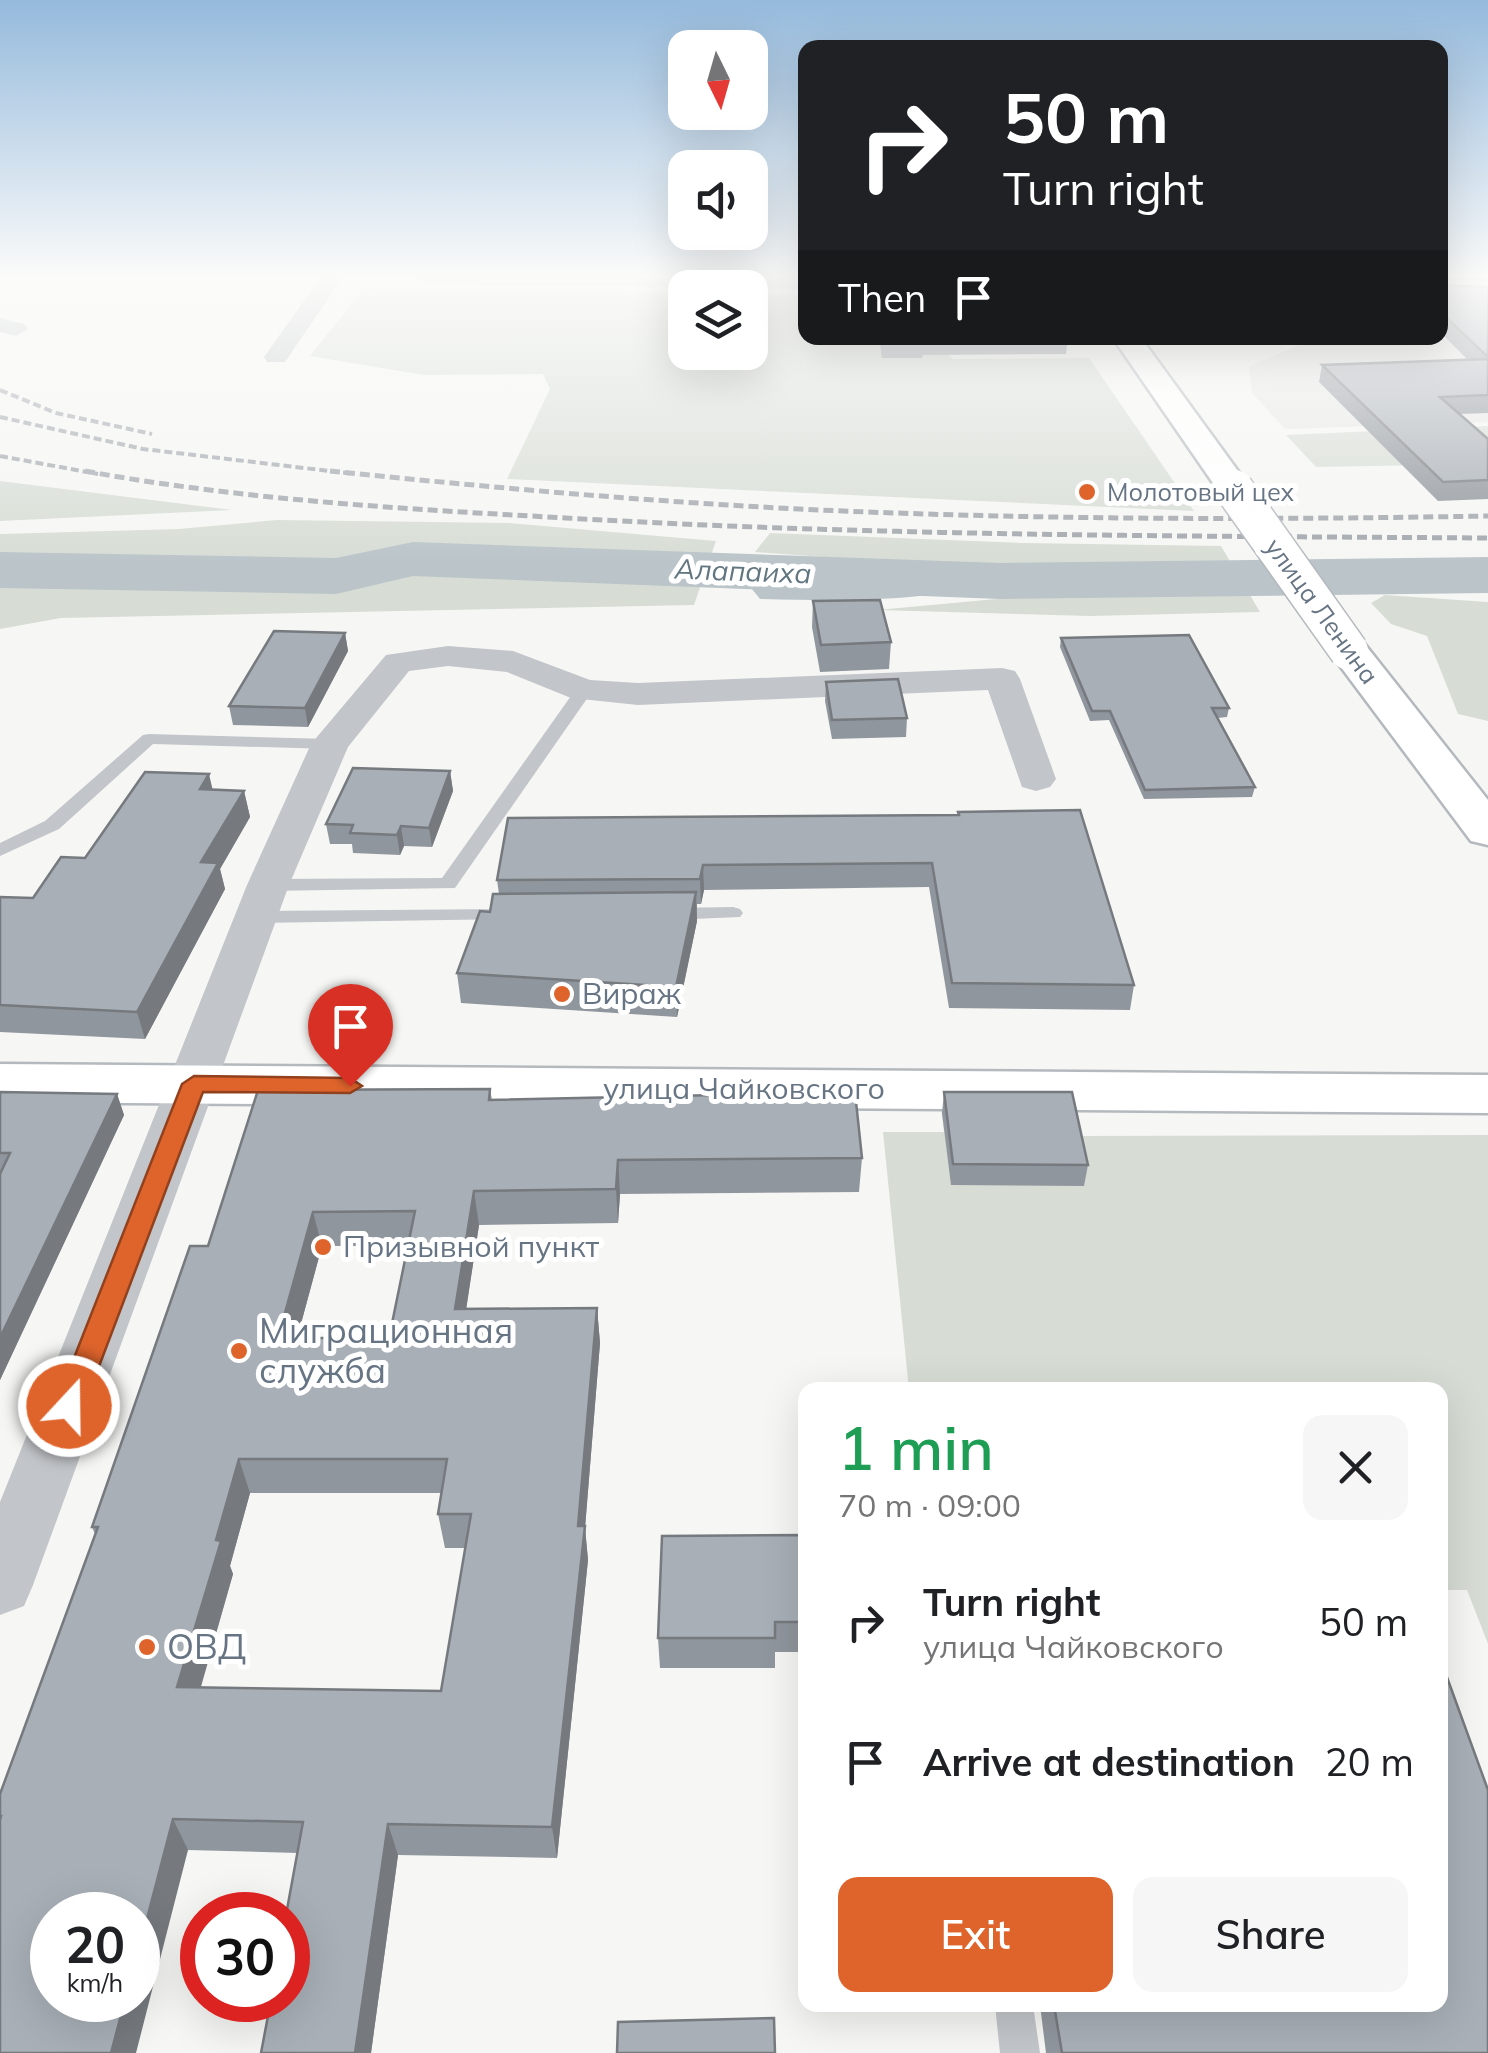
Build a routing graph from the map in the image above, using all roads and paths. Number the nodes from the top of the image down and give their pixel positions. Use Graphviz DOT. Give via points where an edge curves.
graph roads {
  1 [pos="1151,373"];
  2 [pos="584,690"];
  3 [pos="330,744"];
  4 [pos="1036,779"];
  5 [pos="1488,831"];
  6 [pos="0,850"];
  7 [pos="263,901"];
  8 [pos="733,913"];
  9 [pos="654,914"];
  10 [pos="534,915"];
  11 [pos="0,1083"];
  12 [pos="194,1084"];
  13 [pos="1474,1092"];
  14 [pos="0,1584"];
  15 [pos="1015,2012"];
  16 [pos="1020,2053"];
  1 -- 5 [label="main road, улица Ленина, bridge" via="1349,651"];
  2 -- 3 [label="street" via="513,662 448,656 398,662"];
  2 -- 4 [label="street" via="638,694 1002,679"];
  2 -- 7 [label="lane" via="448,884"];
  3 -- 6 [label="lane" via="149,739 52,825"];
  3 -- 7 [label="street"];
  7 -- 10 [label="lane"];
  7 -- 12 [label="street"];
  8 -- 9 [label="lane"];
  11 -- 12 [label="main road, улица Чайковского"];
  12 -- 13 [label="main road, улица Чайковского"];
  12 -- 14 [label="street"];
  15 -- 16 [label="lane"];
}
